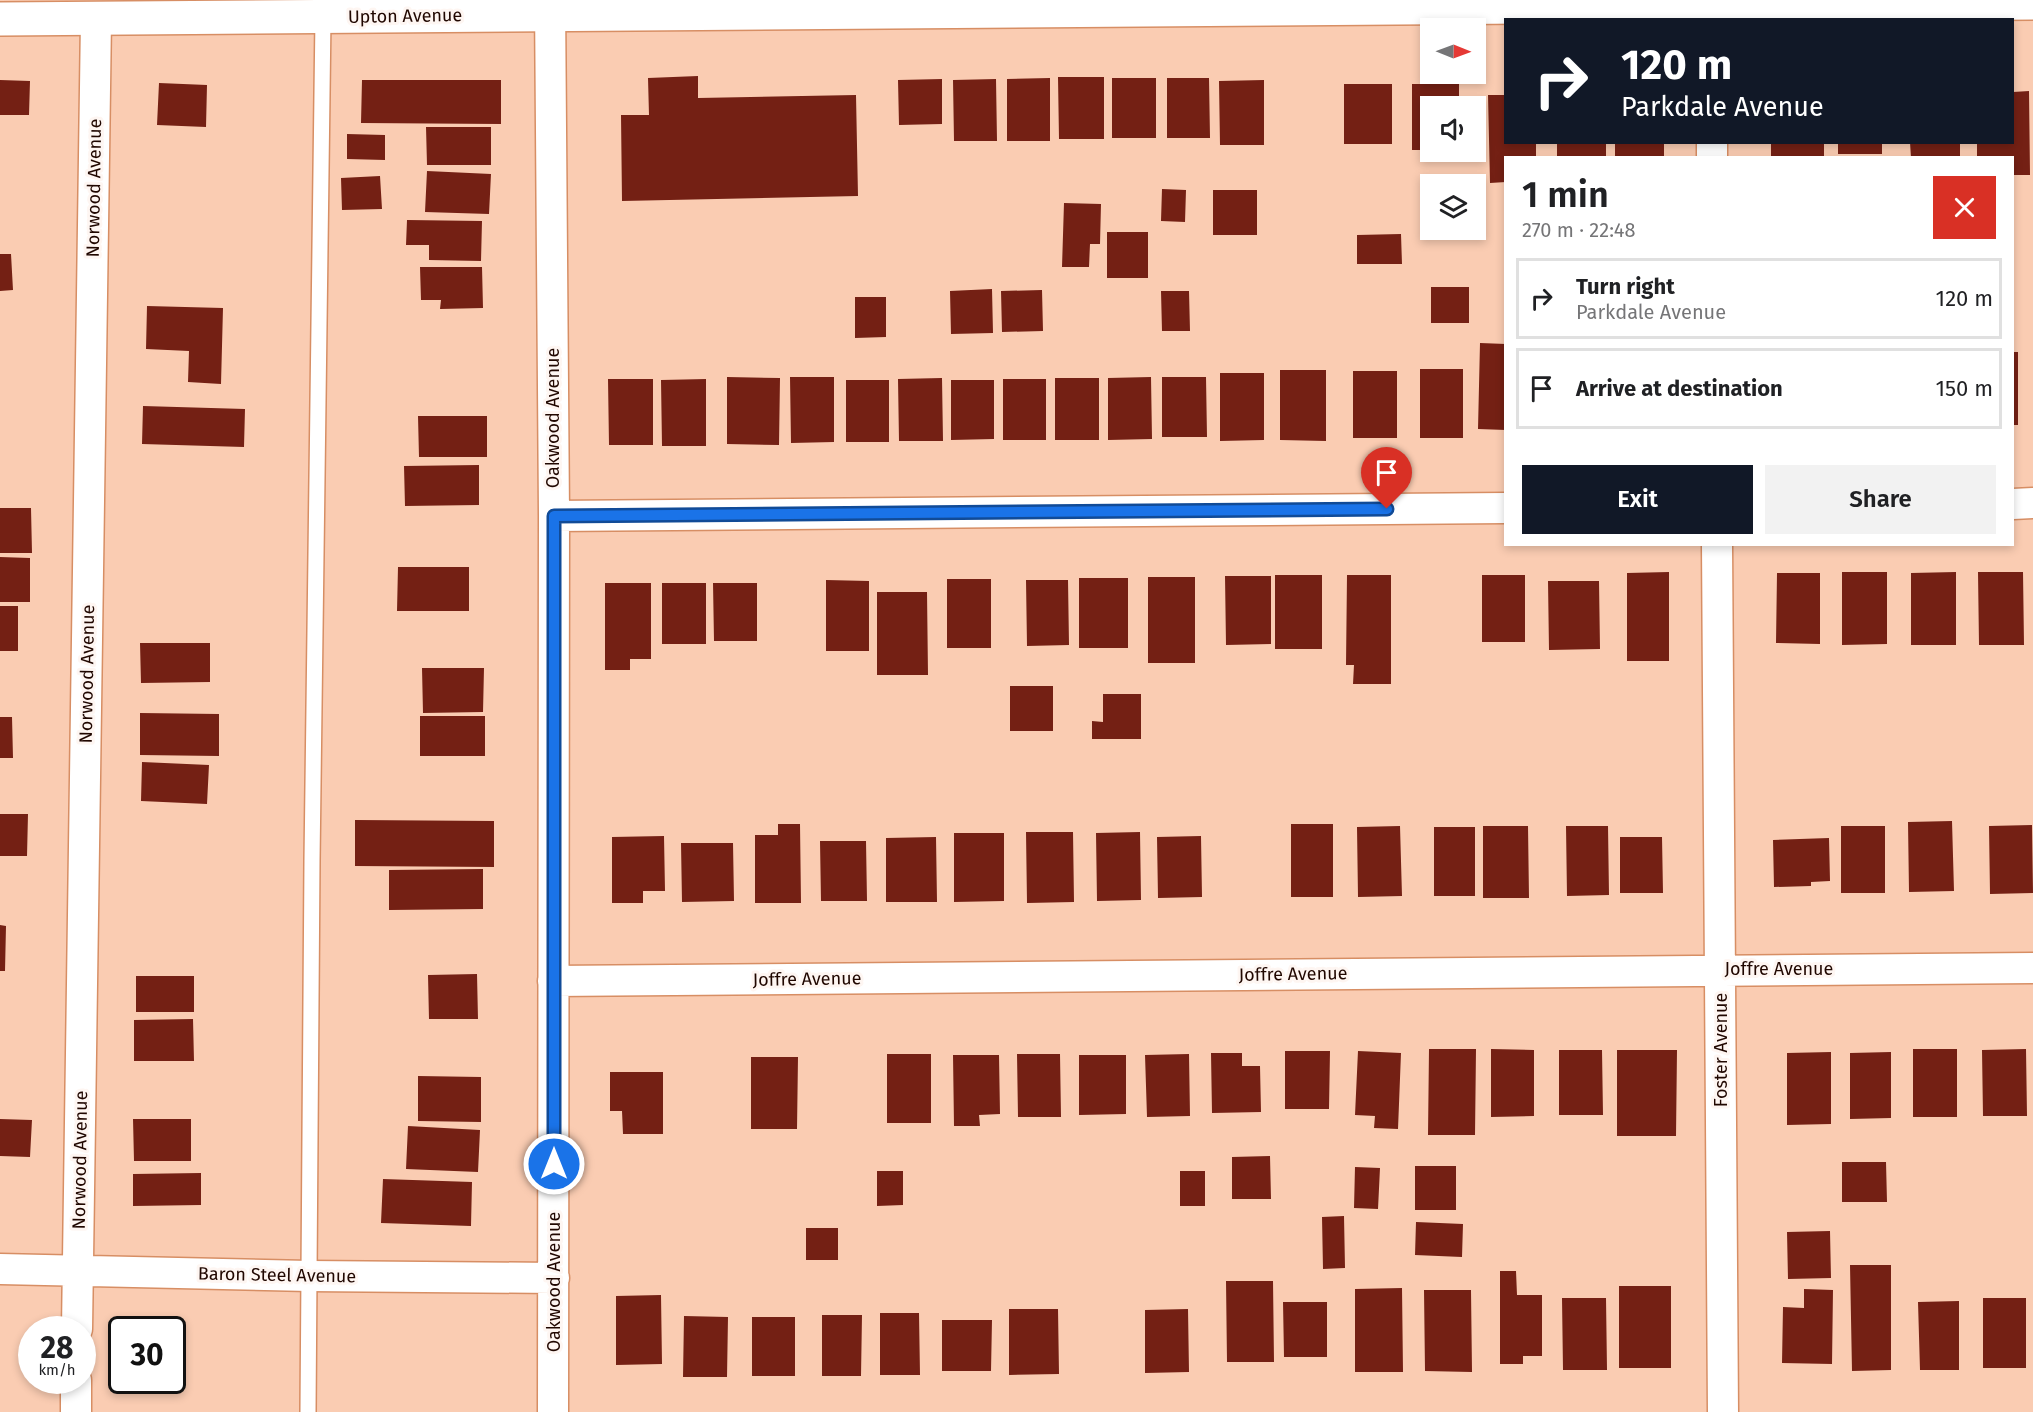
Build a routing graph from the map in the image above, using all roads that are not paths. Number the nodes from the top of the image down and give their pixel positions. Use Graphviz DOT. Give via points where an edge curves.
graph roads {
  1 [pos="2033,3"];
  2 [pos="550,8"];
  3 [pos="1715,8"];
  4 [pos="323,17"];
  5 [pos="0,19"];
  6 [pos="96,19"];
  7 [pos="2033,503"];
  8 [pos="2014,504"];
  9 [pos="1504,508"];
  10 [pos="554,516"];
  11 [pos="1717,546"];
  12 [pos="2033,968"];
  13 [pos="1721,969"];
  14 [pos="553,981"];
  15 [pos="0,1269"];
  16 [pos="78,1270"];
  17 [pos="309,1276"];
  18 [pos="554,1278"];
  19 [pos="77,1316"];
  20 [pos="76,1394"];
  21 [pos="76,1412"];
  22 [pos="308,1412"];
  23 [pos="553,1412"];
  24 [pos="1724,1412"];
  1 -- 3 [label="street, Upton Avenue"];
  2 -- 3 [label="street, Upton Avenue"];
  2 -- 4 [label="street, Upton Avenue"];
  2 -- 10 [label="street, Oakwood Avenue"];
  4 -- 6 [label="street, Upton Avenue"];
  4 -- 17 [label="lane"];
  5 -- 6 [label="street, Upton Avenue"];
  6 -- 16 [label="street, Norwood Avenue"];
  7 -- 8 [label="street"];
  9 -- 10 [label="street"];
  10 -- 14 [label="street, Oakwood Avenue"];
  11 -- 13 [label="street, Foster Avenue"];
  12 -- 13 [label="street, Joffre Avenue"];
  13 -- 14 [label="street, Joffre Avenue"];
  13 -- 24 [label="street, Foster Avenue"];
  14 -- 18 [label="street, Oakwood Avenue"];
  15 -- 16 [label="street, Baron Steel Avenue"];
  16 -- 17 [label="street, Baron Steel Avenue"];
  16 -- 19 [label="street, Norwood Avenue"];
  17 -- 18 [label="street, Baron Steel Avenue"];
  17 -- 22 [label="lane"];
  18 -- 23 [label="street, Oakwood Avenue"];
  20 -- 21 [label="street"];
}
